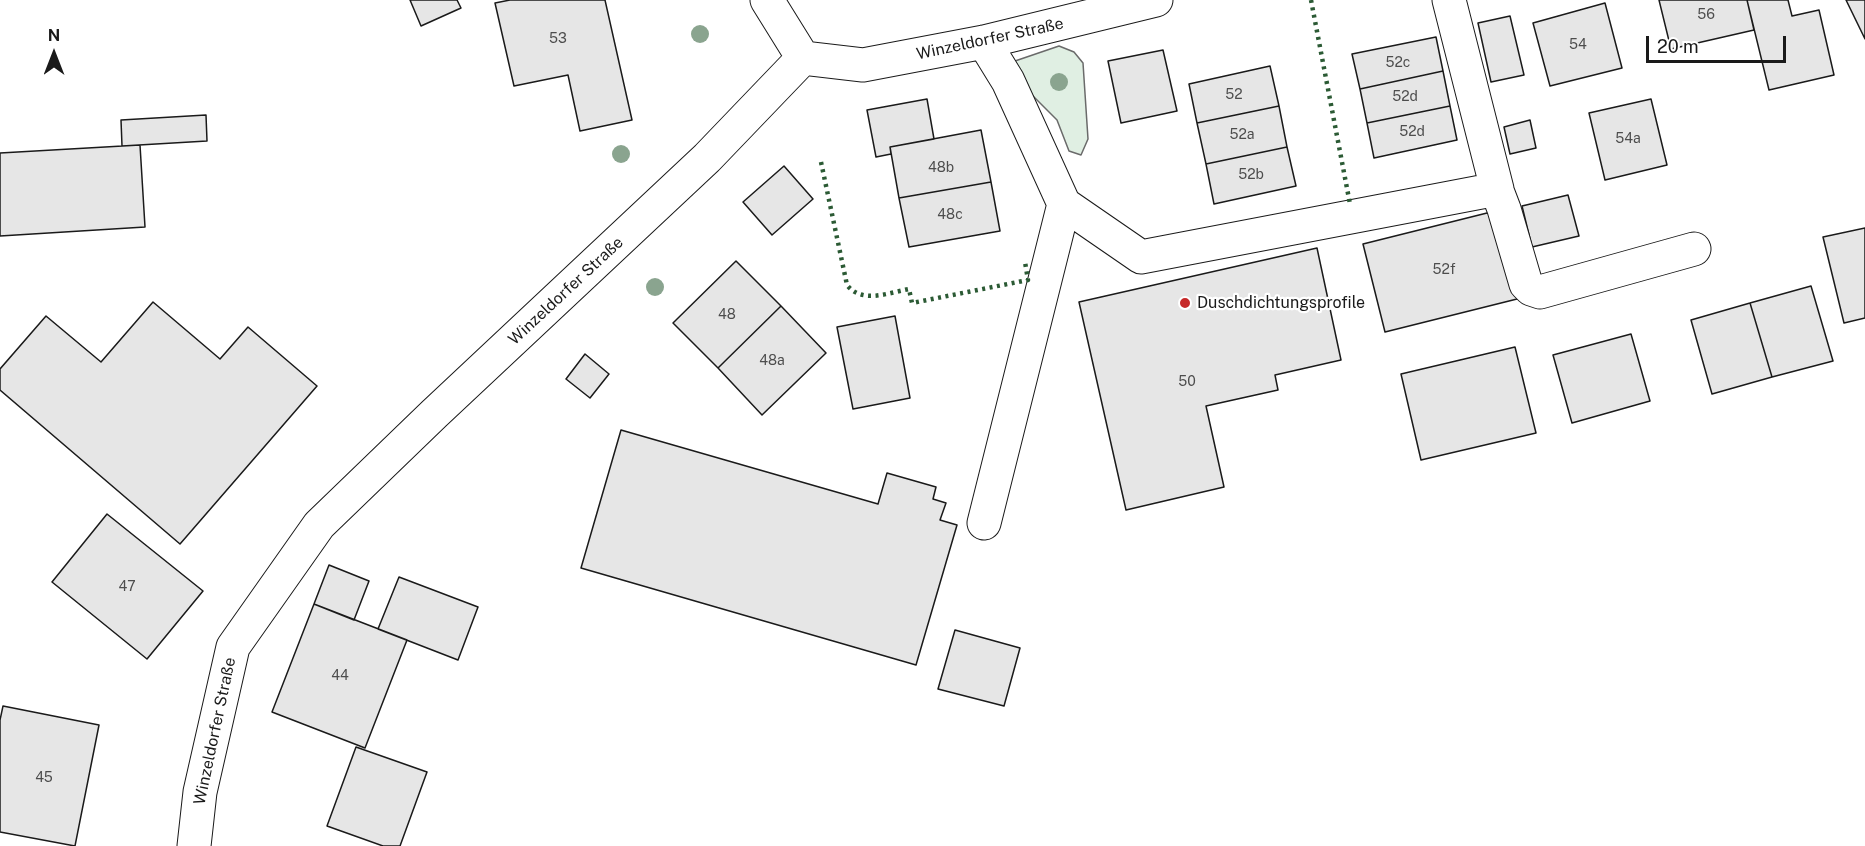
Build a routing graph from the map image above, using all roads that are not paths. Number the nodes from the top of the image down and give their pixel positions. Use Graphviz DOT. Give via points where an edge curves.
graph roads {
  1 [pos="767,0"];
  2 [pos="1156,0"];
  3 [pos="1449,0"];
  4 [pos="984,42"];
  5 [pos="803,58"];
  6 [pos="1496,188"];
  7 [pos="1064,204"];
  8 [pos="1694,249"];
  9 [pos="984,524"];
  10 [pos="194,846"];
  1 -- 5 [label="street"];
  2 -- 4 [label="street, Winzeldorfer Straße"];
  3 -- 6 [label="street"];
  4 -- 5 [label="street, Winzeldorfer Straße" via="863,65"];
  4 -- 7 [label="street" via="1008,81"];
  5 -- 10 [label="street, Winzeldorfer Straße" via="707,158 320,525 232,647 200,792"];
  6 -- 7 [label="street" via="1141,257"];
  6 -- 8 [label="street" via="1526,284 1540,292"];
  7 -- 9 [label="street"];
}
